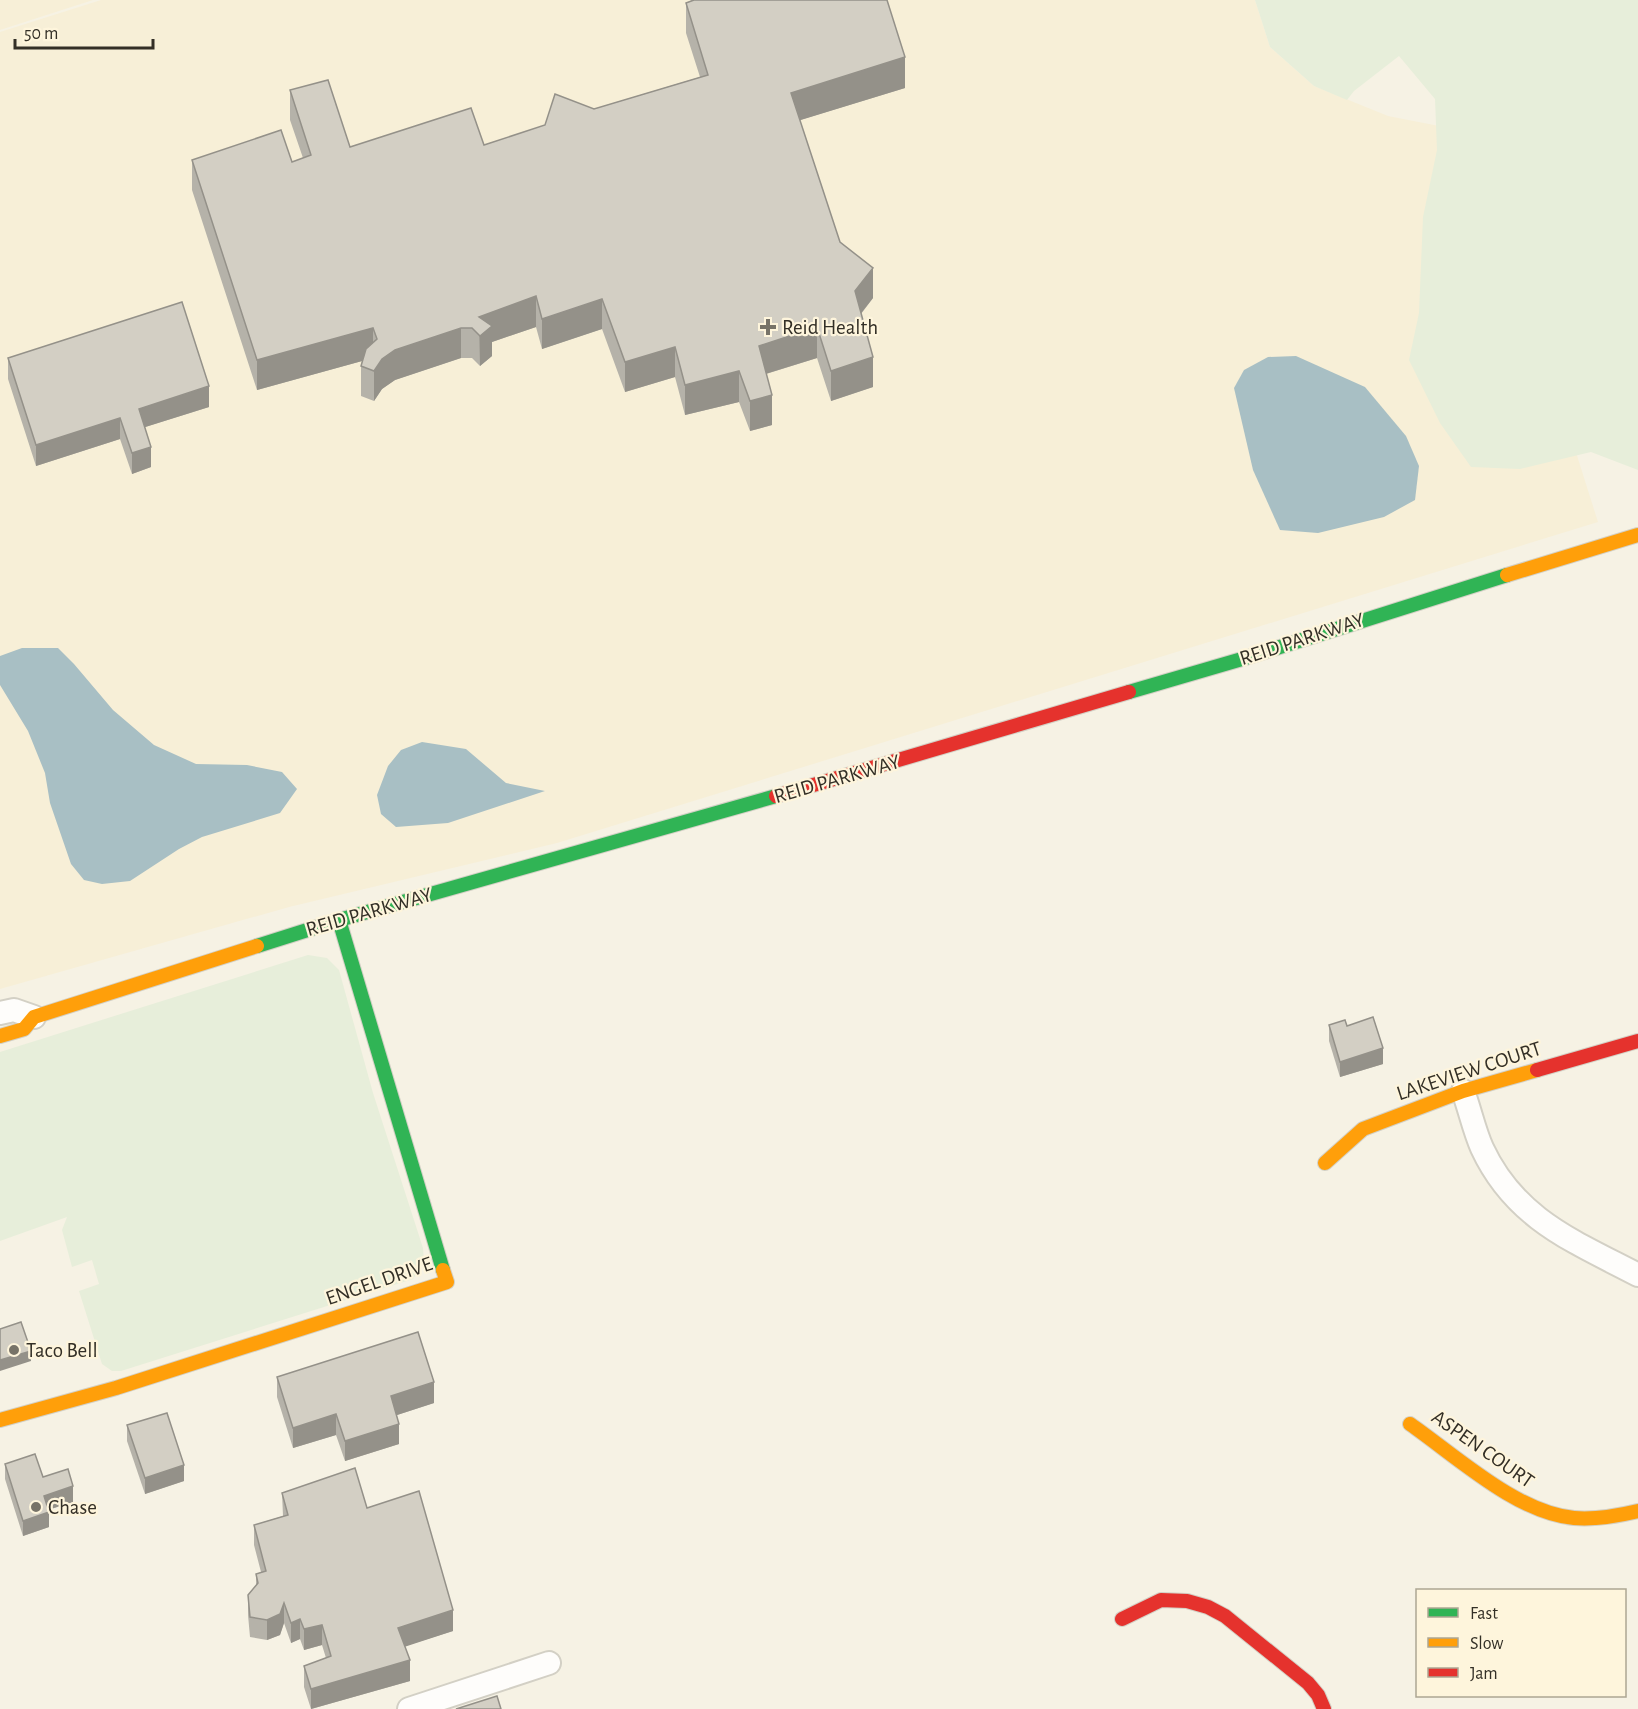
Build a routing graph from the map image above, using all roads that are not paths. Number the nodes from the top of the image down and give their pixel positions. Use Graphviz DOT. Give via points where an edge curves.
graph roads {
  1 [pos="1638,535"];
  2 [pos="339,920"];
  3 [pos="0,1013"];
  4 [pos="34,1017"];
  5 [pos="0,1036"];
  6 [pos="1638,1041"];
  7 [pos="1464,1091"];
  8 [pos="1325,1162"];
  9 [pos="1638,1275"];
  10 [pos="0,1420"];
  11 [pos="1410,1424"];
  12 [pos="1638,1511"];
  13 [pos="1122,1619"];
  14 [pos="549,1663"];
  15 [pos="409,1709"];
  16 [pos="1324,1709"];
  1 -- 2 [label="street, REID PARKWAY" via="903,760"];
  2 -- 4 [label="street, REID PARKWAY"];
  2 -- 10 [label="street, ENGEL DRIVE" via="447,1282 116,1388"];
  3 -- 4 [label="street, REID PARKWAY" via="14,1010"];
  4 -- 5 [label="street, REID PARKWAY" via="24,1029"];
  6 -- 7 [label="street, LAKEVIEW COURT"];
  7 -- 8 [label="street, LAKEVIEW COURT" via="1363,1129"];
  7 -- 9 [label="street" via="1482,1146 1511,1194 1554,1231"];
  11 -- 12 [label="street, ASPEN COURT" via="1510,1496 1541,1511 1590,1520"];
  13 -- 16 [label="street" via="1161,1600 1208,1607 1225,1616 1308,1683"];
  14 -- 15 [label="street"];
}
